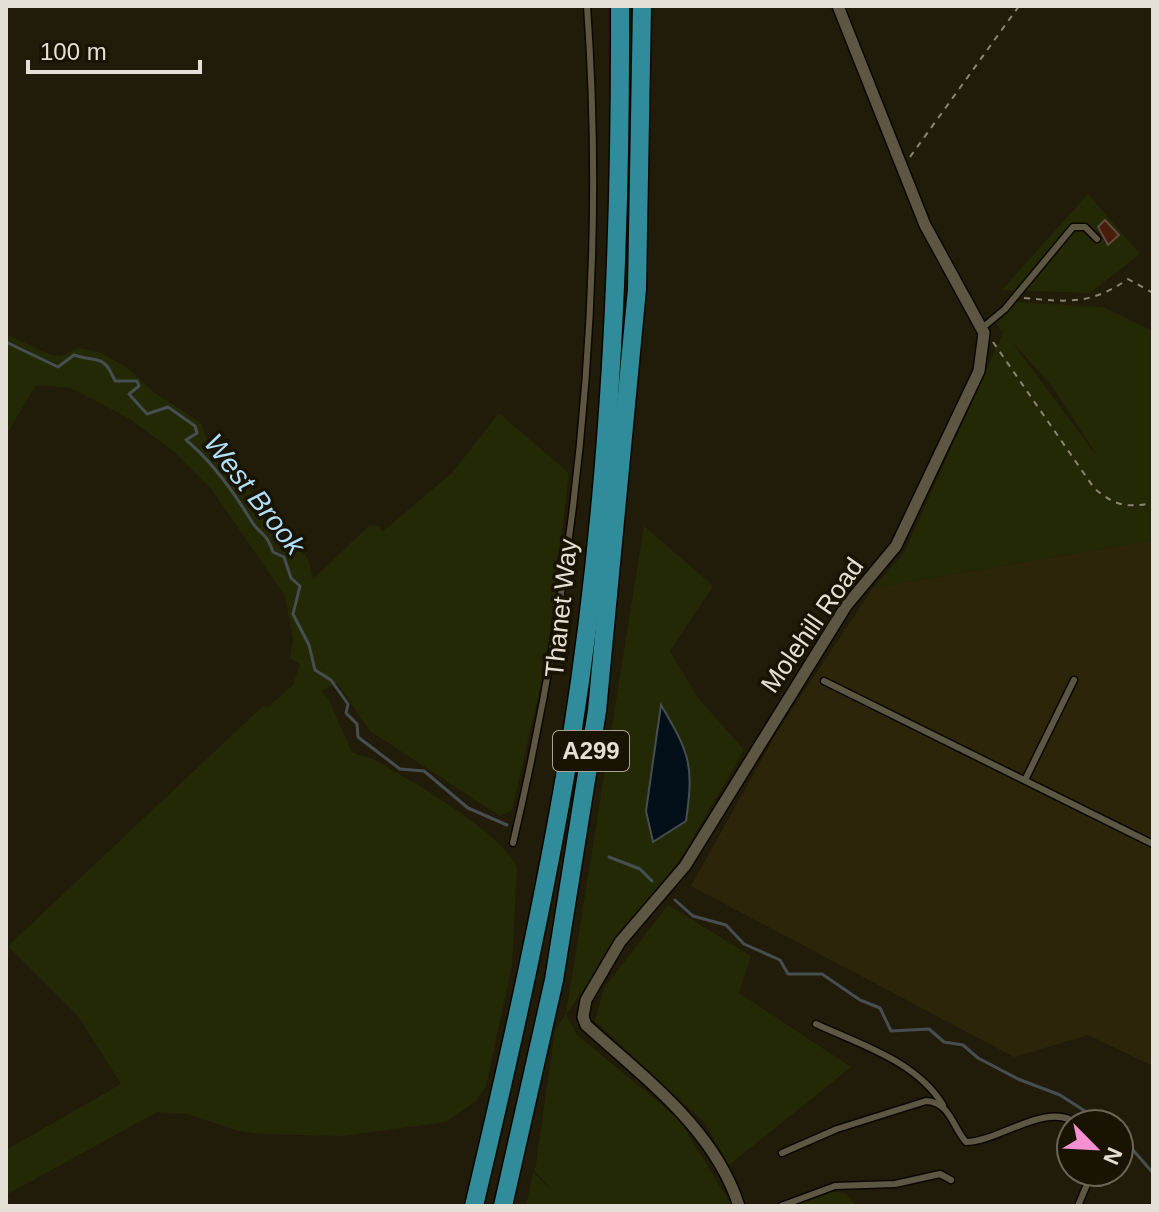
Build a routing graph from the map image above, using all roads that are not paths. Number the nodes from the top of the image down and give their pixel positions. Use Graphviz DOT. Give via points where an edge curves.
graph roads {
  1 [pos="587,6"];
  2 [pos="620,6"];
  3 [pos="642,6"];
  4 [pos="838,6"];
  5 [pos="1097,239"];
  6 [pos="982,331"];
  7 [pos="1074,680"];
  8 [pos="824,681"];
  9 [pos="1025,780"];
  10 [pos="513,843"];
  11 [pos="1153,844"];
  12 [pos="816,1024"];
  13 [pos="945,1108"];
  14 [pos="1055,1117"];
  15 [pos="782,1153"];
  16 [pos="951,1180"];
  17 [pos="474,1206"];
  18 [pos="503,1206"];
  19 [pos="739,1206"];
  20 [pos="781,1206"];
  1 -- 10 [label="lane" via="591,269 571,539 555,647"];
  2 -- 17 [label="highway, Thanet Way / A299" via="616,291 585,634 528,976"];
  3 -- 18 [label="highway, Thanet Way / A299" via="637,289 597,711 554,980"];
  4 -- 6 [label="street" via="925,225"];
  5 -- 6 [label="lane" via="1085,227 1073,227"];
  6 -- 19 [label="street, Molehill Road" via="979,371 896,546 846,606 685,866 620,942 586,1000 586,1025 692,1122"];
  7 -- 9 [label="lane"];
  8 -- 9 [label="lane"];
  9 -- 11 [label="lane"];
  12 -- 13 [label="lane" via="923,1078"];
  13 -- 14 [label="lane" via="966,1142"];
  13 -- 15 [label="lane" via="926,1101"];
  16 -- 20 [label="lane" via="940,1174 895,1184 835,1186"];
}
